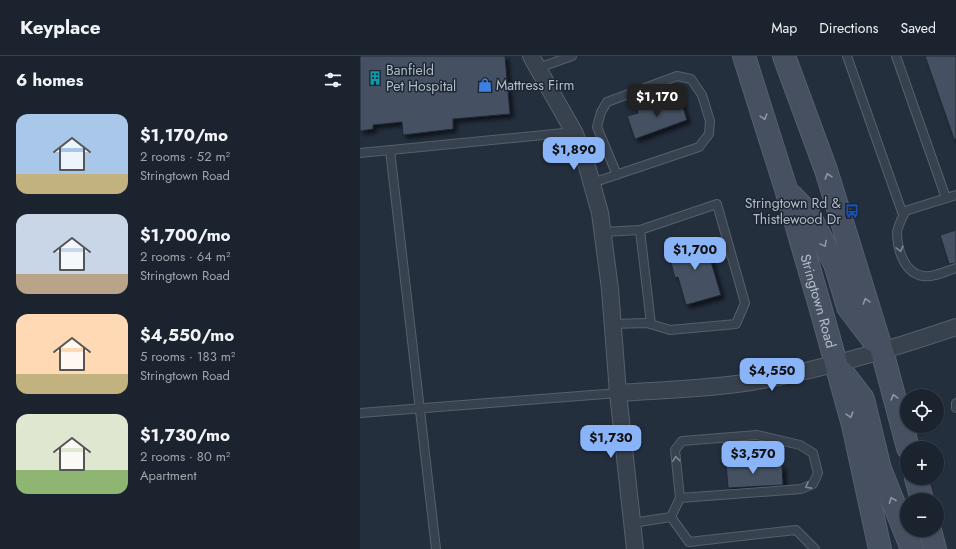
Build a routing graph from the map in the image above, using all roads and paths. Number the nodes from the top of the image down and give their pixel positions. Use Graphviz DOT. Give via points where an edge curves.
graph roads {
  1 [pos="572,56"];
  2 [pos="744,56"];
  3 [pos="784,56"];
  4 [pos="848,56"];
  5 [pos="896,56"];
  6 [pos="535,62"];
  7 [pos="574,132"];
  8 [pos="390,150"];
  9 [pos="360,153"];
  10 [pos="617,175"];
  11 [pos="592,184"];
  12 [pos="786,189"];
  13 [pos="956,195"];
  14 [pos="946,198"];
  15 [pos="905,212"];
  16 [pos="640,230"];
  17 [pos="602,232"];
  18 [pos="956,268"];
  19 [pos="612,324"];
  20 [pos="651,324"];
  21 [pos="956,327"];
  22 [pos="882,351"];
  23 [pos="836,364"];
  24 [pos="618,393"];
  25 [pos="956,403"];
  26 [pos="420,408"];
  27 [pos="956,408"];
  28 [pos="360,412"];
  29 [pos="906,441"];
  30 [pos="680,498"];
  31 [pos="671,517"];
  32 [pos="632,522"];
  33 [pos="932,537"];
  34 [pos="689,546"];
  35 [pos="436,549"];
  36 [pos="635,549"];
  37 [pos="815,549"];
  38 [pos="880,549"];
  39 [pos="912,549"];
  40 [pos="935,549"];
  1 -- 6 [label="lane"];
  2 -- 12 [label="main road, Stringtown Road, one-way"];
  22 -- 3 [label="main road, one-way" via="826,170"];
  4 -- 15 [label="lane" via="902,212"];
  5 -- 14 [label="lane"];
  6 -- 7 [label="street"];
  7 -- 8 [label="lane"];
  7 -- 11 [label="street"];
  8 -- 9 [label="lane"];
  8 -- 26 [label="lane"];
  10 -- 10 [label="lane" via="699,147 709,134 710,121 702,95 691,79 677,76 607,102 597,127"];
  10 -- 11 [label="lane"];
  11 -- 17 [label="street"];
  12 -- 22 [label="main road, one-way" via="808,213 835,264 848,307"];
  12 -- 23 [label="main road, Stringtown Road"];
  13 -- 14 [label="lane"];
  14 -- 15 [label="lane"];
  15 -- 18 [label="lane, one-way" via="897,230 905,266 923,276"];
  16 -- 17 [label="lane"];
  16 -- 20 [label="lane"];
  16 -- 20 [label="lane" via="717,204 745,303 736,324 670,330"];
  17 -- 19 [label="street"];
  19 -- 20 [label="lane"];
  19 -- 24 [label="street"];
  21 -- 22 [label="street"];
  22 -- 23 [label="street"];
  29 -- 22 [label="main road, one-way"];
  23 -- 24 [label="street" via="750,382 703,388"];
  23 -- 38 [label="main road, Stringtown Road, one-way" via="853,425"];
  39 -- 23 [label="main road, one-way" via="880,469 863,399"];
  24 -- 26 [label="lane"];
  24 -- 32 [label="street"];
  25 -- 27 [label="lane"];
  26 -- 28 [label="lane"];
  26 -- 35 [label="lane"];
  30 -- 30 [label="lane, one-way" via="675,450 682,441 757,435 800,445 813,453 818,473 813,484 801,489"];
  30 -- 31 [label="lane"];
  31 -- 32 [label="lane"];
  31 -- 34 [label="lane"];
  32 -- 36 [label="street"];
  33 -- 40 [label="main road"];
  34 -- 37 [label="lane" via="796,530"];
}
